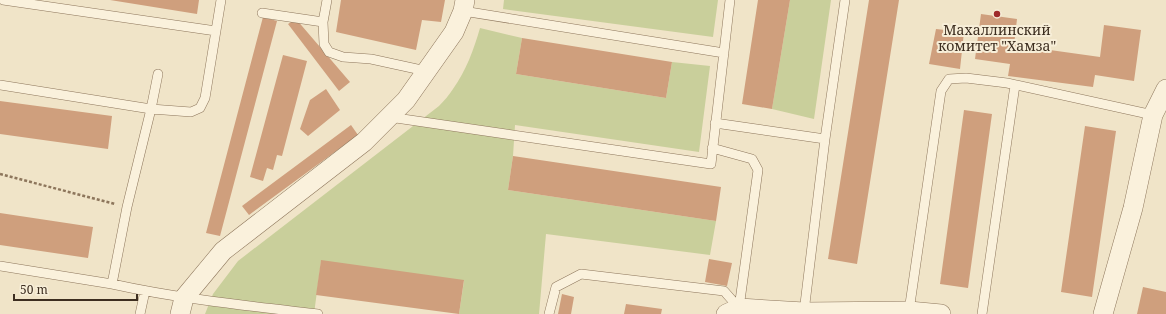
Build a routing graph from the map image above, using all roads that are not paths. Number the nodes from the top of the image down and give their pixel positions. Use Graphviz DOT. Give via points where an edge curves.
graph roads {
  1 [pos="3,0"];
  2 [pos="221,0"];
  3 [pos="327,0"];
  4 [pos="730,0"];
  5 [pos="845,0"];
  6 [pos="464,6"];
  7 [pos="262,13"];
  8 [pos="323,22"];
  9 [pos="216,32"];
  10 [pos="724,53"];
  11 [pos="426,71"];
  12 [pos="158,74"];
  13 [pos="0,85"];
  14 [pos="1015,85"];
  15 [pos="1166,89"];
  16 [pos="151,109"];
  17 [pos="1153,114"];
  18 [pos="389,117"];
  19 [pos="715,123"];
  20 [pos="825,139"];
  21 [pos="712,148"];
  22 [pos="0,266"];
  23 [pos="112,284"];
  24 [pos="145,291"];
  25 [pos="182,306"];
  26 [pos="732,311"];
  27 [pos="909,311"];
  28 [pos="784,312"];
  29 [pos="804,312"];
  30 [pos="140,314"];
  31 [pos="318,314"];
  32 [pos="550,314"];
  33 [pos="941,314"];
  34 [pos="982,314"];
  35 [pos="1103,314"];
  1 -- 9 [label="lane"];
  2 -- 9 [label="lane"];
  3 -- 8 [label="lane"];
  4 -- 10 [label="lane"];
  5 -- 20 [label="lane"];
  6 -- 10 [label="lane"];
  6 -- 11 [label="street" via="454,32"];
  7 -- 8 [label="lane"];
  8 -- 11 [label="lane" via="324,44 329,52 343,57 371,59"];
  9 -- 16 [label="lane" via="205,98 200,108 191,112"];
  10 -- 19 [label="lane"];
  11 -- 18 [label="street" via="406,100"];
  12 -- 16 [label="lane"];
  13 -- 16 [label="lane"];
  14 -- 17 [label="lane"];
  14 -- 27 [label="lane" via="966,78 949,79 941,91"];
  14 -- 34 [label="lane"];
  15 -- 17 [label="street"];
  16 -- 23 [label="lane" via="127,207"];
  17 -- 35 [label="street" via="1133,208"];
  18 -- 21 [label="lane" via="711,164"];
  18 -- 25 [label="street" via="364,142 224,251"];
  19 -- 20 [label="lane"];
  19 -- 21 [label="lane"];
  20 -- 29 [label="lane"];
  21 -- 26 [label="lane" via="752,159 758,170"];
  22 -- 23 [label="lane"];
  23 -- 24 [label="lane"];
  24 -- 25 [label="lane"];
  24 -- 30 [label="lane"];
  25 -- 31 [label="lane"];
  26 -- 28 [label="street"];
  26 -- 32 [label="lane" via="724,291 581,274 556,287"];
  27 -- 29 [label="street"];
  27 -- 33 [label="street"];
  28 -- 29 [label="street"];
}
